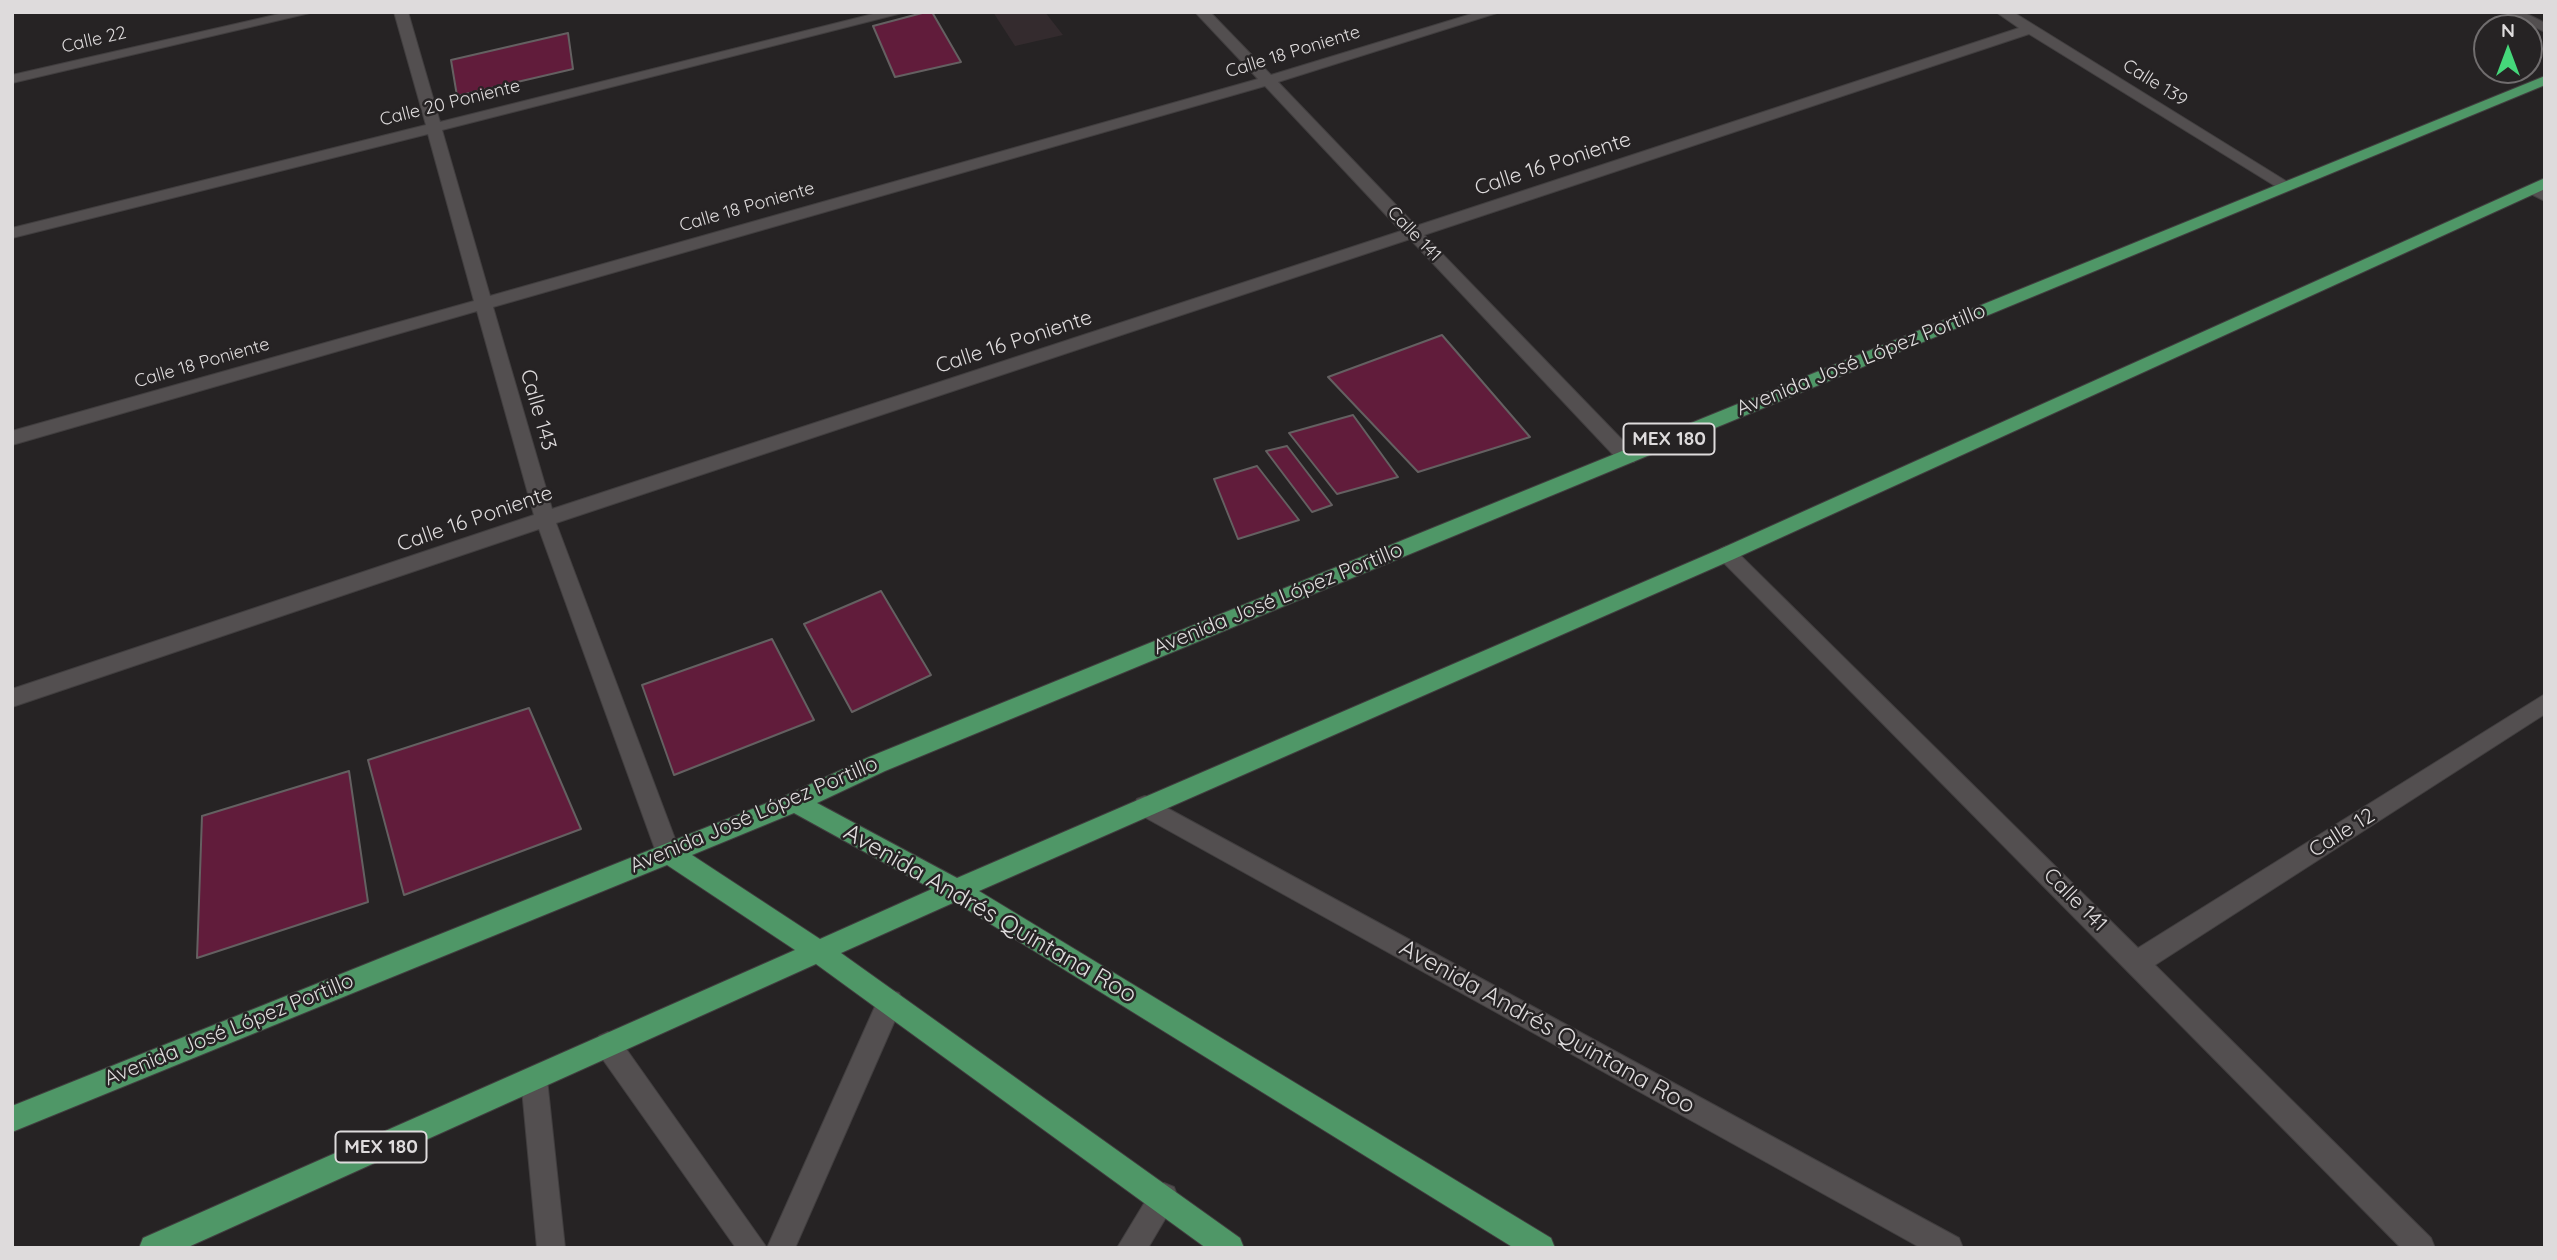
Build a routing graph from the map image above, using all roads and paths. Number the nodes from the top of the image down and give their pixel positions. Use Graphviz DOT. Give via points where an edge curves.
graph roads {
  1 [pos="307,12"];
  2 [pos="401,12"];
  3 [pos="899,12"];
  4 [pos="1202,12"];
  5 [pos="1493,12"];
  6 [pos="2003,12"];
  7 [pos="2511,12"];
  8 [pos="2545,28"];
  9 [pos="2030,29"];
  10 [pos="12,79"];
  11 [pos="1267,80"];
  12 [pos="2545,80"];
  13 [pos="434,127"];
  14 [pos="2286,186"];
  15 [pos="2541,189"];
  16 [pos="12,233"];
  17 [pos="1415,234"];
  18 [pos="483,301"];
  19 [pos="12,438"];
  20 [pos="1627,457"];
  21 [pos="545,519"];
  22 [pos="1727,554"];
  23 [pos="12,698"];
  24 [pos="2545,704"];
  25 [pos="795,802"];
  26 [pos="1145,806"];
  27 [pos="668,852"];
  28 [pos="956,890"];
  29 [pos="818,951"];
  30 [pos="2138,962"];
  31 [pos="890,1002"];
  32 [pos="608,1045"];
  33 [pos="534,1079"];
  34 [pos="12,1119"];
  35 [pos="1164,1197"];
  36 [pos="153,1248"];
  37 [pos="551,1248"];
  38 [pos="753,1248"];
  39 [pos="781,1248"];
  40 [pos="1131,1248"];
  41 [pos="1230,1248"];
  42 [pos="1541,1248"];
  43 [pos="1949,1248"];
  44 [pos="2421,1248"];
  1 -- 10 [label="street, Calle 22"];
  2 -- 13 [label="street, Calle 143"];
  3 -- 13 [label="street, Calle 20 Poniente"];
  4 -- 11 [label="street, Calle 141"];
  5 -- 11 [label="street, Calle 18 Poniente"];
  6 -- 9 [label="street, Calle 139"];
  7 -- 8 [label="street"];
  9 -- 14 [label="street, Calle 139"];
  9 -- 17 [label="street, Calle 16 Poniente"];
  11 -- 17 [label="street, Calle 141"];
  11 -- 18 [label="street, Calle 18 Poniente"];
  12 -- 14 [label="main road, Avenida José López Portillo / MEX 180"];
  13 -- 16 [label="street, Calle 20 Poniente"];
  13 -- 18 [label="street, Calle 143"];
  14 -- 20 [label="main road, Avenida José López Portillo / MEX 180"];
  15 -- 22 [label="main road, MEX 180"];
  17 -- 20 [label="street, Calle 141"];
  17 -- 21 [label="street, Calle 16 Poniente"];
  18 -- 19 [label="street, Calle 18 Poniente"];
  18 -- 21 [label="street, Calle 143"];
  20 -- 25 [label="main road, Avenida José López Portillo / MEX 180"];
  21 -- 23 [label="street, Calle 16 Poniente"];
  21 -- 27 [label="street, Calle 143"];
  22 -- 26 [label="main road, MEX 180"];
  22 -- 30 [label="street, Calle 141"];
  24 -- 30 [label="street, Calle 12"];
  25 -- 27 [label="main road, Avenida José López Portillo / MEX 180"];
  25 -- 28 [label="main road, Avenida Andrés Quintana Roo"];
  26 -- 28 [label="main road, MEX 180"];
  26 -- 43 [label="street, Avenida Andrés Quintana Roo"];
  27 -- 29 [label="main road"];
  27 -- 34 [label="main road, Avenida José López Portillo / MEX 180"];
  28 -- 29 [label="main road, MEX 180"];
  28 -- 42 [label="main road, Avenida Andrés Quintana Roo"];
  29 -- 31 [label="main road"];
  29 -- 32 [label="main road, MEX 180"];
  30 -- 44 [label="street, Calle 141"];
  31 -- 35 [label="main road"];
  31 -- 39 [label="street"];
  32 -- 33 [label="main road, MEX 180"];
  32 -- 38 [label="street"];
  33 -- 36 [label="main road, MEX 180"];
  33 -- 37 [label="street"];
  35 -- 40 [label="street"];
  35 -- 41 [label="main road"];
}
